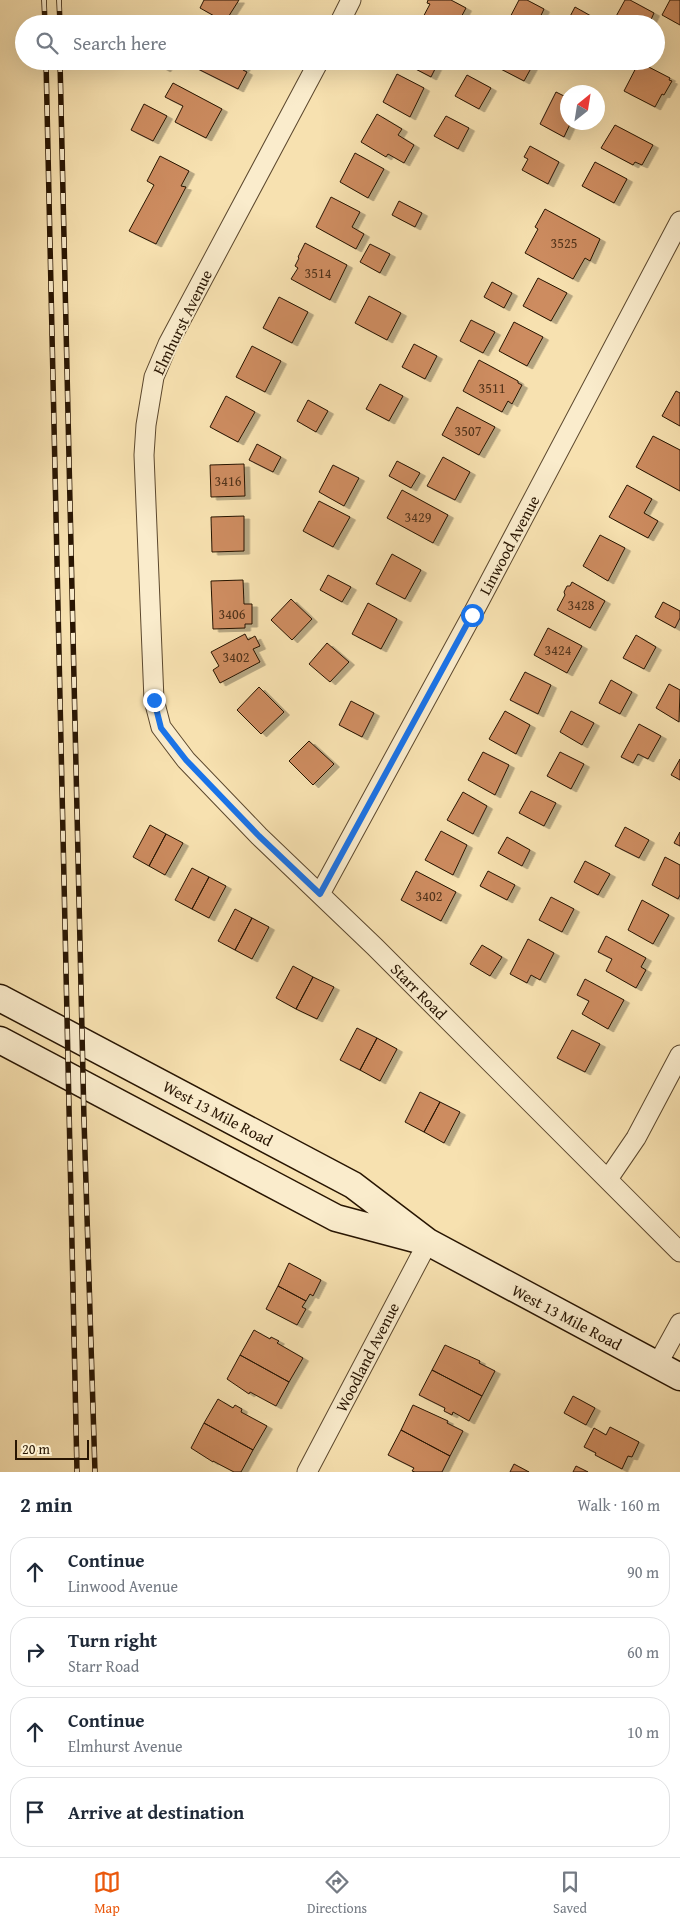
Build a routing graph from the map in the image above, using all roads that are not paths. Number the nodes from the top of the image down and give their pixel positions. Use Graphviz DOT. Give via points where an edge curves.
graph roads {
  1 [pos="352,0"];
  2 [pos="344,15"];
  3 [pos="314,70"];
  4 [pos="680,221"];
  5 [pos="161,728"];
  6 [pos="320,894"];
  7 [pos="0,998"];
  8 [pos="0,1040"];
  9 [pos="680,1055"];
  10 [pos="608,1179"];
  11 [pos="428,1242"];
  12 [pos="680,1252"];
  13 [pos="680,1323"];
  14 [pos="657,1365"];
  15 [pos="680,1377"];
  16 [pos="307,1472"];
  1 -- 2 [label="street"];
  3 -- 5 [label="street, Elmhurst Avenue" via="168,344 154,377 144,455 154,700"];
  4 -- 6 [label="street, Linwood Avenue"];
  5 -- 6 [label="street, Starr Road" via="186,760"];
  6 -- 10 [label="street, Starr Road"];
  7 -- 11 [label="main road, West 13 Mile Road" via="353,1185"];
  8 -- 11 [label="main road, West 13 Mile Road" via="336,1218"];
  9 -- 10 [label="street" via="636,1138"];
  10 -- 12 [label="street, Starr Road"];
  11 -- 14 [label="main road, West 13 Mile Road"];
  11 -- 16 [label="street, Woodland Avenue"];
  13 -- 14 [label="street"];
  14 -- 15 [label="main road, West 13 Mile Road"];
}
